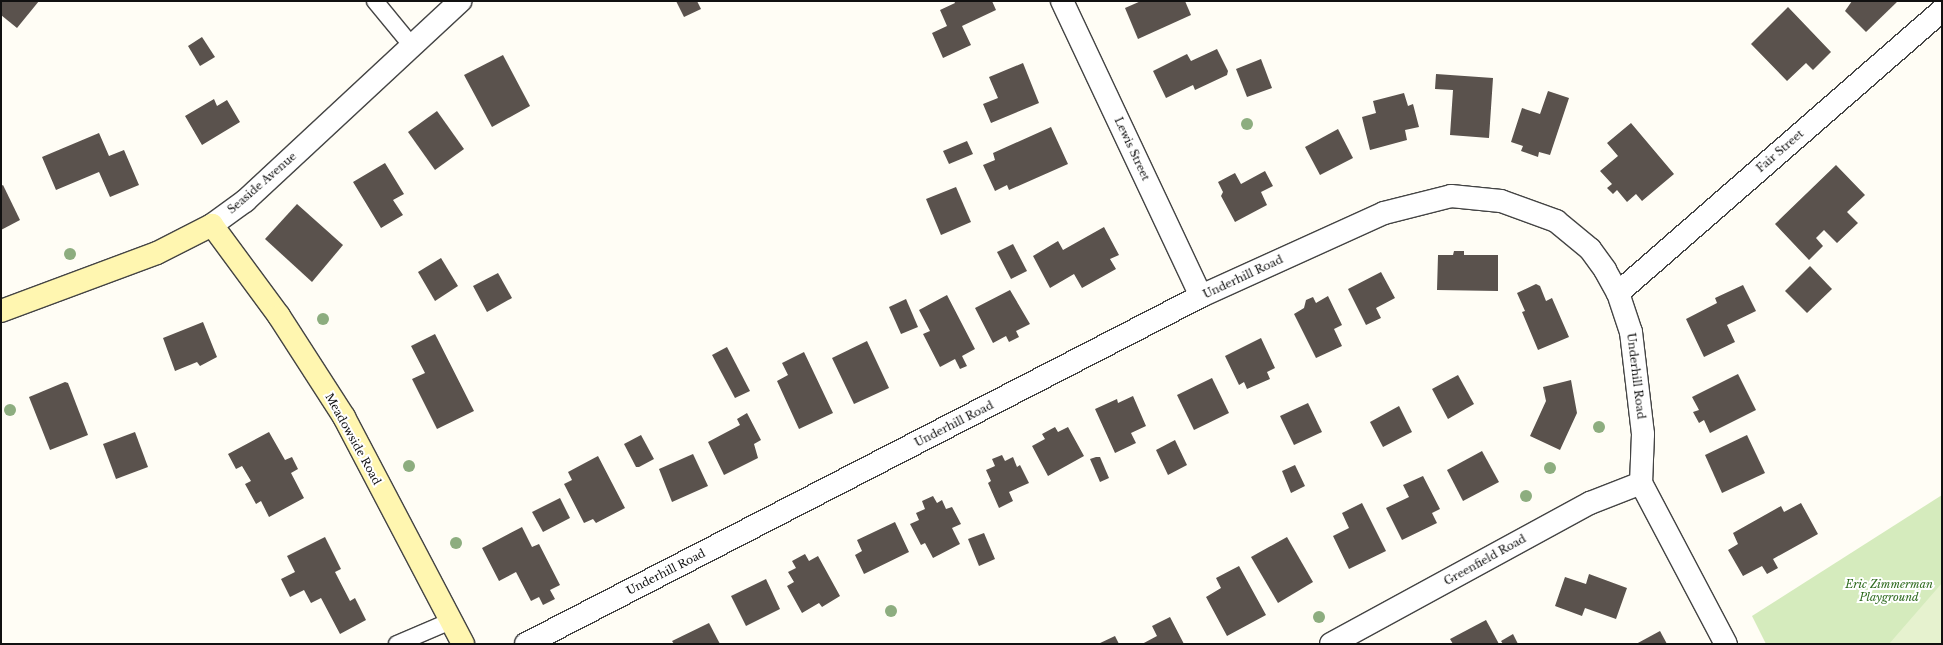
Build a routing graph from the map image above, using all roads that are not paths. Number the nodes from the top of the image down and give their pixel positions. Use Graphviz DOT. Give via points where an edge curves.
graph roads {
  1 [pos="375,1"];
  2 [pos="460,1"];
  3 [pos="1062,1"];
  4 [pos="1942,10"];
  5 [pos="412,46"];
  6 [pos="212,224"];
  7 [pos="1618,292"];
  8 [pos="1201,296"];
  9 [pos="1,311"];
  10 [pos="1641,483"];
  11 [pos="451,621"];
  12 [pos="397,644"];
  13 [pos="463,644"];
  14 [pos="526,644"];
  15 [pos="1331,644"];
  16 [pos="1726,644"];
  1 -- 5 [label="lane"];
  2 -- 5 [label="street, Seaside Avenue"];
  3 -- 8 [label="street, Lewis Street"];
  4 -- 7 [label="street, Fair Street"];
  5 -- 6 [label="street, Seaside Avenue" via="245,201"];
  6 -- 9 [label="main road, Seaside Avenue" via="157,253"];
  6 -- 11 [label="main road, Meadowside Road" via="279,316 344,417"];
  7 -- 8 [label="street, Underhill Road" via="1590,249 1556,221 1501,201 1451,196 1384,213"];
  7 -- 10 [label="street, Underhill Road" via="1631,332 1637,367 1643,434"];
  8 -- 14 [label="street, Underhill Road"];
  10 -- 15 [label="street, Greenfield Road" via="1590,503"];
  10 -- 16 [label="street"];
  11 -- 12 [label="lane"];
  11 -- 13 [label="main road, Meadowside Road"];
}
